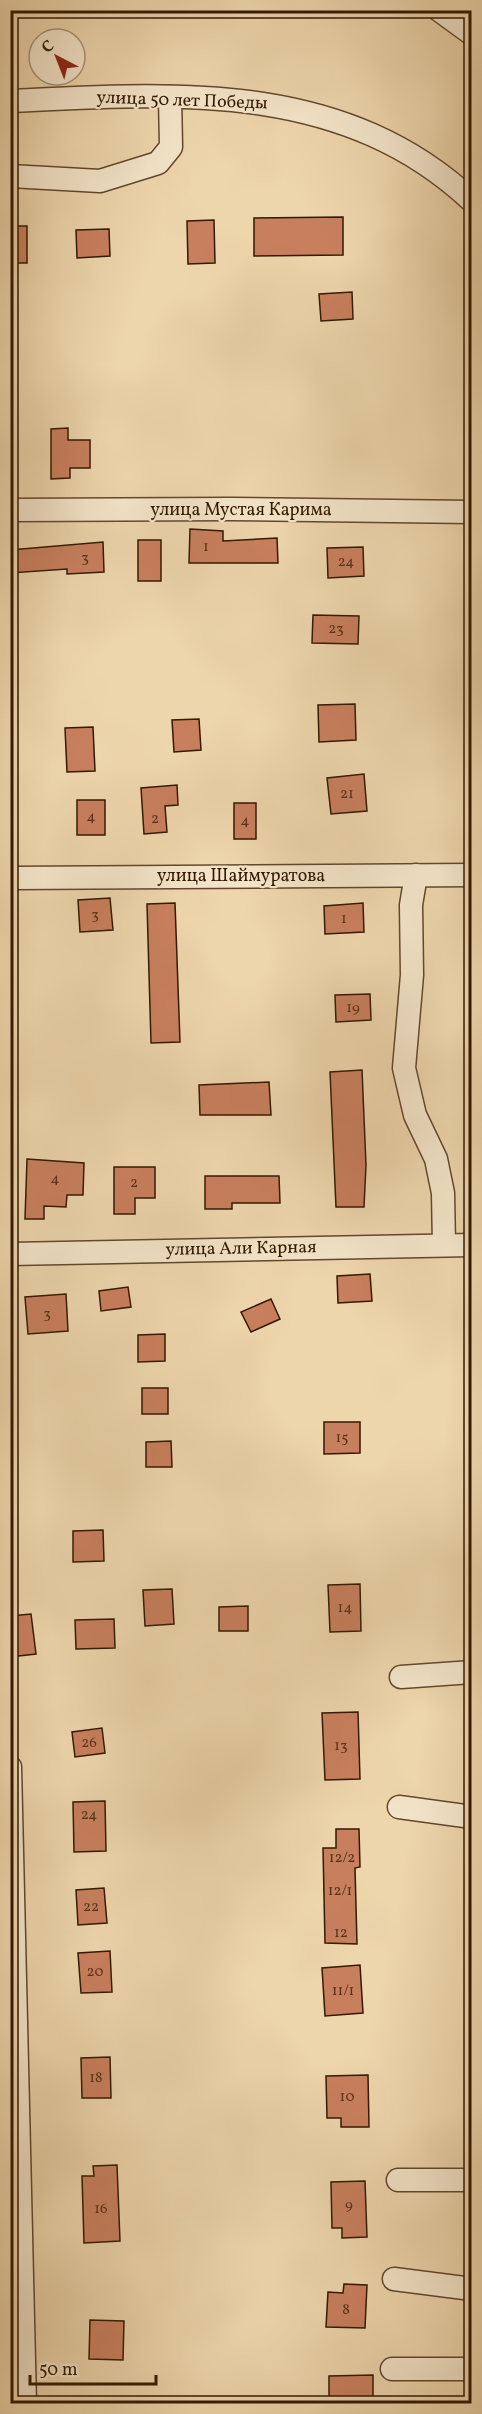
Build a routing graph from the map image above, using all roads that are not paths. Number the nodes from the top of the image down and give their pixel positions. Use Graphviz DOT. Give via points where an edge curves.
graph roads {
  1 [pos="439,10"];
  2 [pos="471,34"];
  3 [pos="170,97"];
  4 [pos="10,101"];
  5 [pos="10,176"];
  6 [pos="471,201"];
  7 [pos="10,510"];
  8 [pos="471,512"];
  9 [pos="416,875"];
  10 [pos="471,875"];
  11 [pos="10,878"];
  12 [pos="444,1245"];
  13 [pos="471,1245"];
  14 [pos="10,1254"];
  15 [pos="471,1672"];
  16 [pos="401,1677"];
  17 [pos="12,1773"];
  18 [pos="399,1808"];
  19 [pos="471,1817"];
  20 [pos="398,2180"];
  21 [pos="471,2180"];
  22 [pos="394,2279"];
  23 [pos="471,2289"];
  24 [pos="392,2369"];
  25 [pos="471,2369"];
  26 [pos="25,2403"];
  1 -- 2 [label="street"];
  3 -- 4 [label="street, улица 50 лет Победы" via="125,95"];
  3 -- 5 [label="street" via="171,147 158,163 100,181"];
  3 -- 6 [label="street, улица 50 лет Победы" via="230,98 332,118 417,158"];
  7 -- 8 [label="street, улица Мустая Карима"];
  9 -- 10 [label="street, улица Шаймуратова"];
  9 -- 11 [label="street, улица Шаймуратова"];
  9 -- 12 [label="street" via="411,905 412,975 404,1068 415,1115 436,1159 443,1193"];
  12 -- 13 [label="street, улица Али Карная"];
  12 -- 14 [label="street, улица Али Карная"];
  15 -- 16 [label="street"];
  17 -- 26 [label="street"];
  18 -- 19 [label="street"];
  20 -- 21 [label="street"];
  22 -- 23 [label="street"];
  24 -- 25 [label="street"];
}
